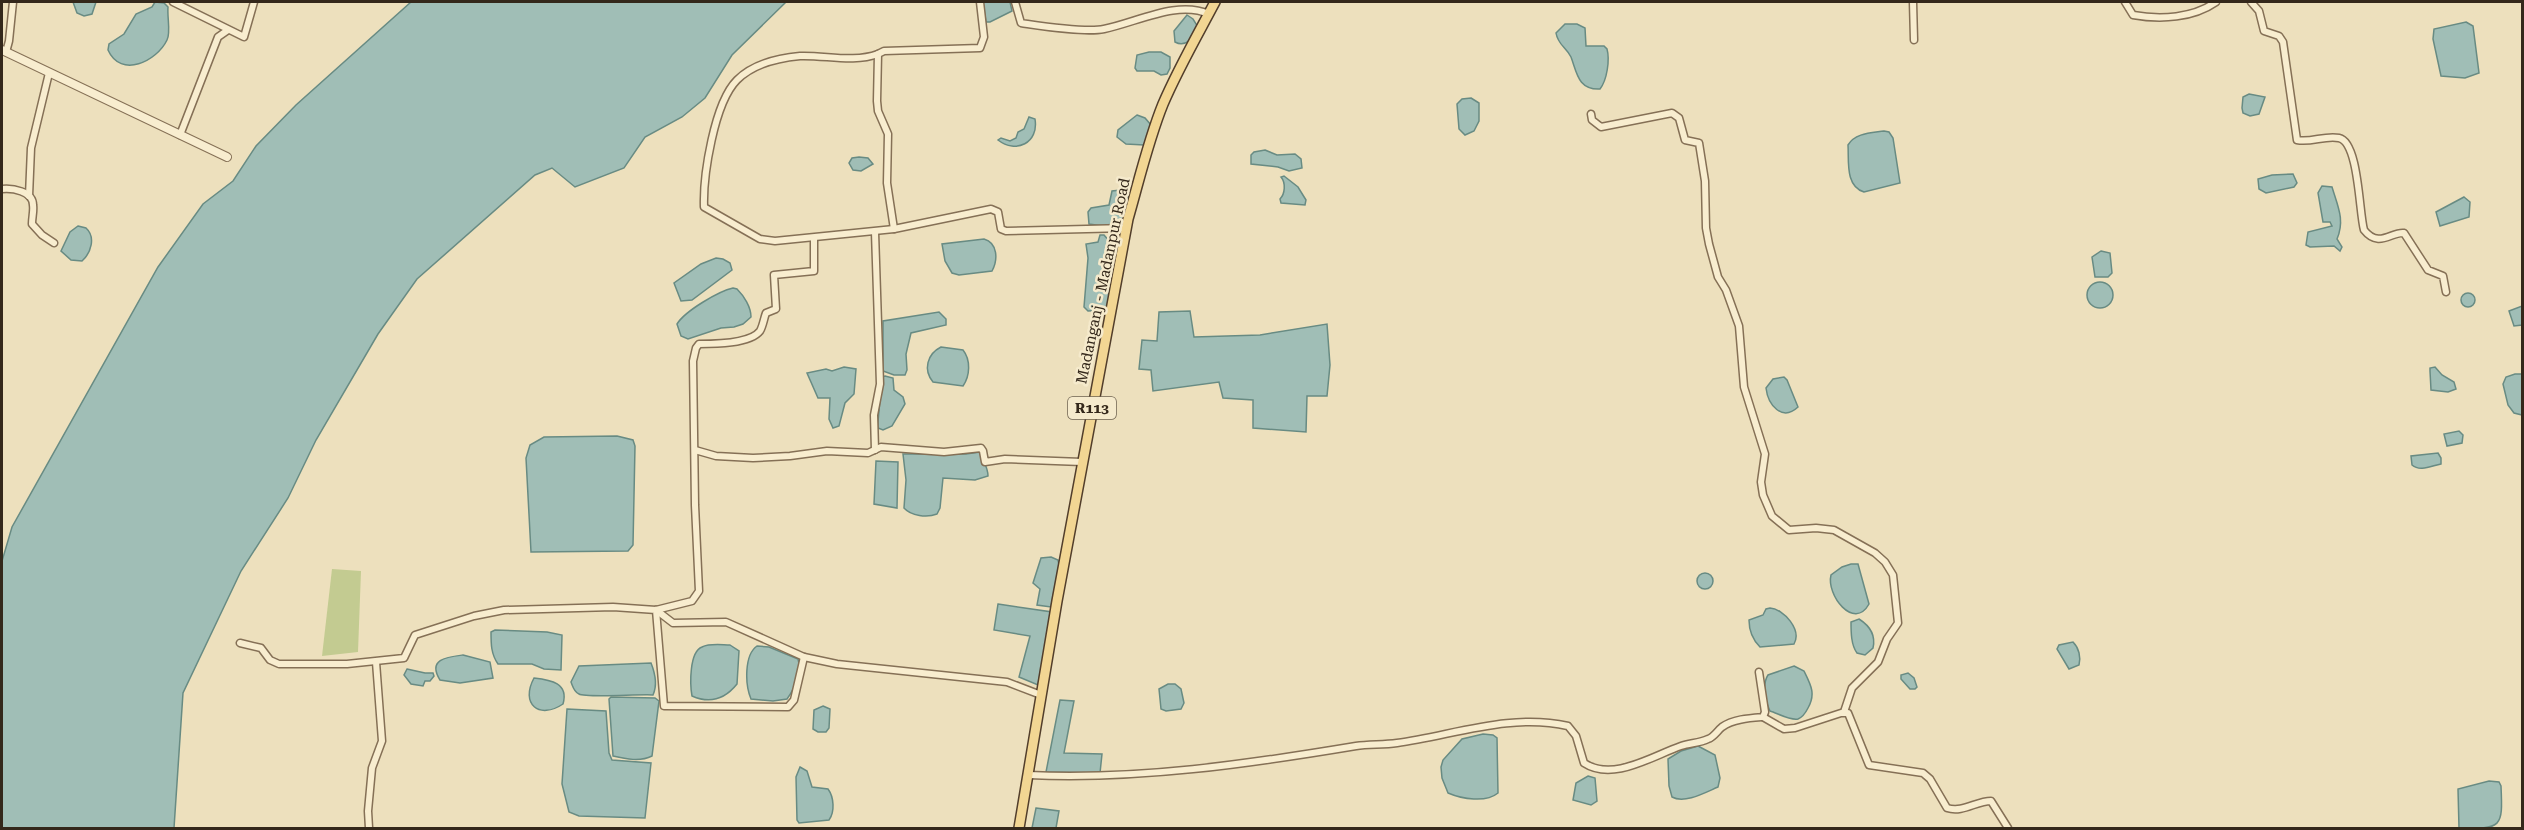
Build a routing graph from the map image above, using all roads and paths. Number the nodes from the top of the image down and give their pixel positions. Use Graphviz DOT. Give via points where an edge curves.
graph roads {
  1 [pos="13,2"];
  2 [pos="173,2"];
  3 [pos="254,2"];
  4 [pos="980,2"];
  5 [pos="1015,2"];
  6 [pos="1215,2"];
  7 [pos="1913,2"];
  8 [pos="2126,2"];
  9 [pos="2216,2"];
  10 [pos="2251,2"];
  11 [pos="1209,14"];
  12 [pos="228,30"];
  13 [pos="1914,40"];
  14 [pos="4,51"];
  15 [pos="878,54"];
  16 [pos="49,73"];
  17 [pos="1591,114"];
  18 [pos="180,135"];
  19 [pos="227,157"];
  20 [pos="2,189"];
  21 [pos="29,196"];
  22 [pos="1127,228"];
  23 [pos="894,229"];
  24 [pos="875,232"];
  25 [pos="814,238"];
  26 [pos="54,243"];
  27 [pos="2446,292"];
  28 [pos="695,450"];
  29 [pos="875,450"];
  30 [pos="1082,462"];
  31 [pos="656,610"];
  32 [pos="240,643"];
  33 [pos="804,657"];
  34 [pos="376,662"];
  35 [pos="1760,672"];
  36 [pos="1041,694"];
  37 [pos="1844,712"];
  38 [pos="1763,717"];
  39 [pos="1029,775"];
  40 [pos="369,828"];
  41 [pos="1019,828"];
  42 [pos="2008,828"];
  1 -- 14 [label="street" via="9,42"];
  2 -- 12 [label="street"];
  3 -- 12 [label="street" via="244,37"];
  4 -- 15 [label="street" via="984,37 980,48"];
  5 -- 11 [label="street" via="1021,23 1084,29 1103,29 1176,3 1196,6"];
  6 -- 11 [label="main road, Madanganj - Madanpur Road / R113"];
  7 -- 13 [label="street"];
  8 -- 9 [label="street" via="2133,15 2166,18 2195,12"];
  10 -- 27 [label="street" via="2259,11 2264,32 2282,39 2297,140 2344,140 2358,181 2366,233 2387,239 2404,233 2428,270 2443,276"];
  11 -- 22 [label="main road, Madanganj - Madanpur Road / R113" via="1162,106"];
  12 -- 18 [label="street" via="218,36"];
  14 -- 16 [label="street"];
  15 -- 23 [label="street" via="877,101 888,134 887,183"];
  15 -- 25 [label="street" via="802,56 769,62 736,81 719,114 704,207 765,241"];
  16 -- 18 [label="street"];
  16 -- 21 [label="street" via="31,148"];
  17 -- 37 [label="street" via="1601,128 1672,113 1679,118 1685,140 1699,143 1706,228 1718,277 1739,326 1744,387 1765,454 1761,482 1772,516 1789,530 1834,530 1875,553 1893,575 1898,623 1878,662 1852,688"];
  18 -- 19 [label="street"];
  20 -- 21 [label="street"];
  21 -- 26 [label="street" via="34,203 32,224"];
  22 -- 23 [label="street" via="1006,231 1001,229 998,212 991,208"];
  22 -- 30 [label="main road, Madanganj - Madanpur Road / R113"];
  23 -- 24 [label="street"];
  24 -- 25 [label="street"];
  24 -- 29 [label="street" via="880,384 874,415"];
  25 -- 28 [label="street" via="814,271 774,275 776,309 766,313 757,334 736,342 699,344 696,348"];
  28 -- 29 [label="street" via="716,456 753,458"];
  28 -- 31 [label="street" via="699,591 692,601"];
  29 -- 30 [label="street" via="892,447 944,452 981,448 985,462"];
  30 -- 36 [label="main road, Madanganj - Madanpur Road / R113"];
  31 -- 33 [label="street" via="673,623 726,621"];
  31 -- 33 [label="street" via="664,706 788,707 794,700"];
  31 -- 34 [label="street" via="504,610 415,635 404,657"];
  32 -- 34 [label="street" via="261,648 279,664"];
  33 -- 36 [label="street" via="855,668 1007,682"];
  34 -- 40 [label="street" via="382,741 372,768"];
  35 -- 38 [label="street"];
  36 -- 39 [label="main road, Madanganj - Madanpur Road / R113"];
  37 -- 38 [label="street" via="1784,729"];
  37 -- 42 [label="street" via="1850,715 1869,765 1923,773 1947,808 1991,801"];
  38 -- 39 [label="street" via="1732,722 1710,739 1602,771 1584,763 1576,736 1568,726 1525,721 1274,759 1124,775"];
  39 -- 41 [label="main road, Madanganj - Madanpur Road / R113"];
}
